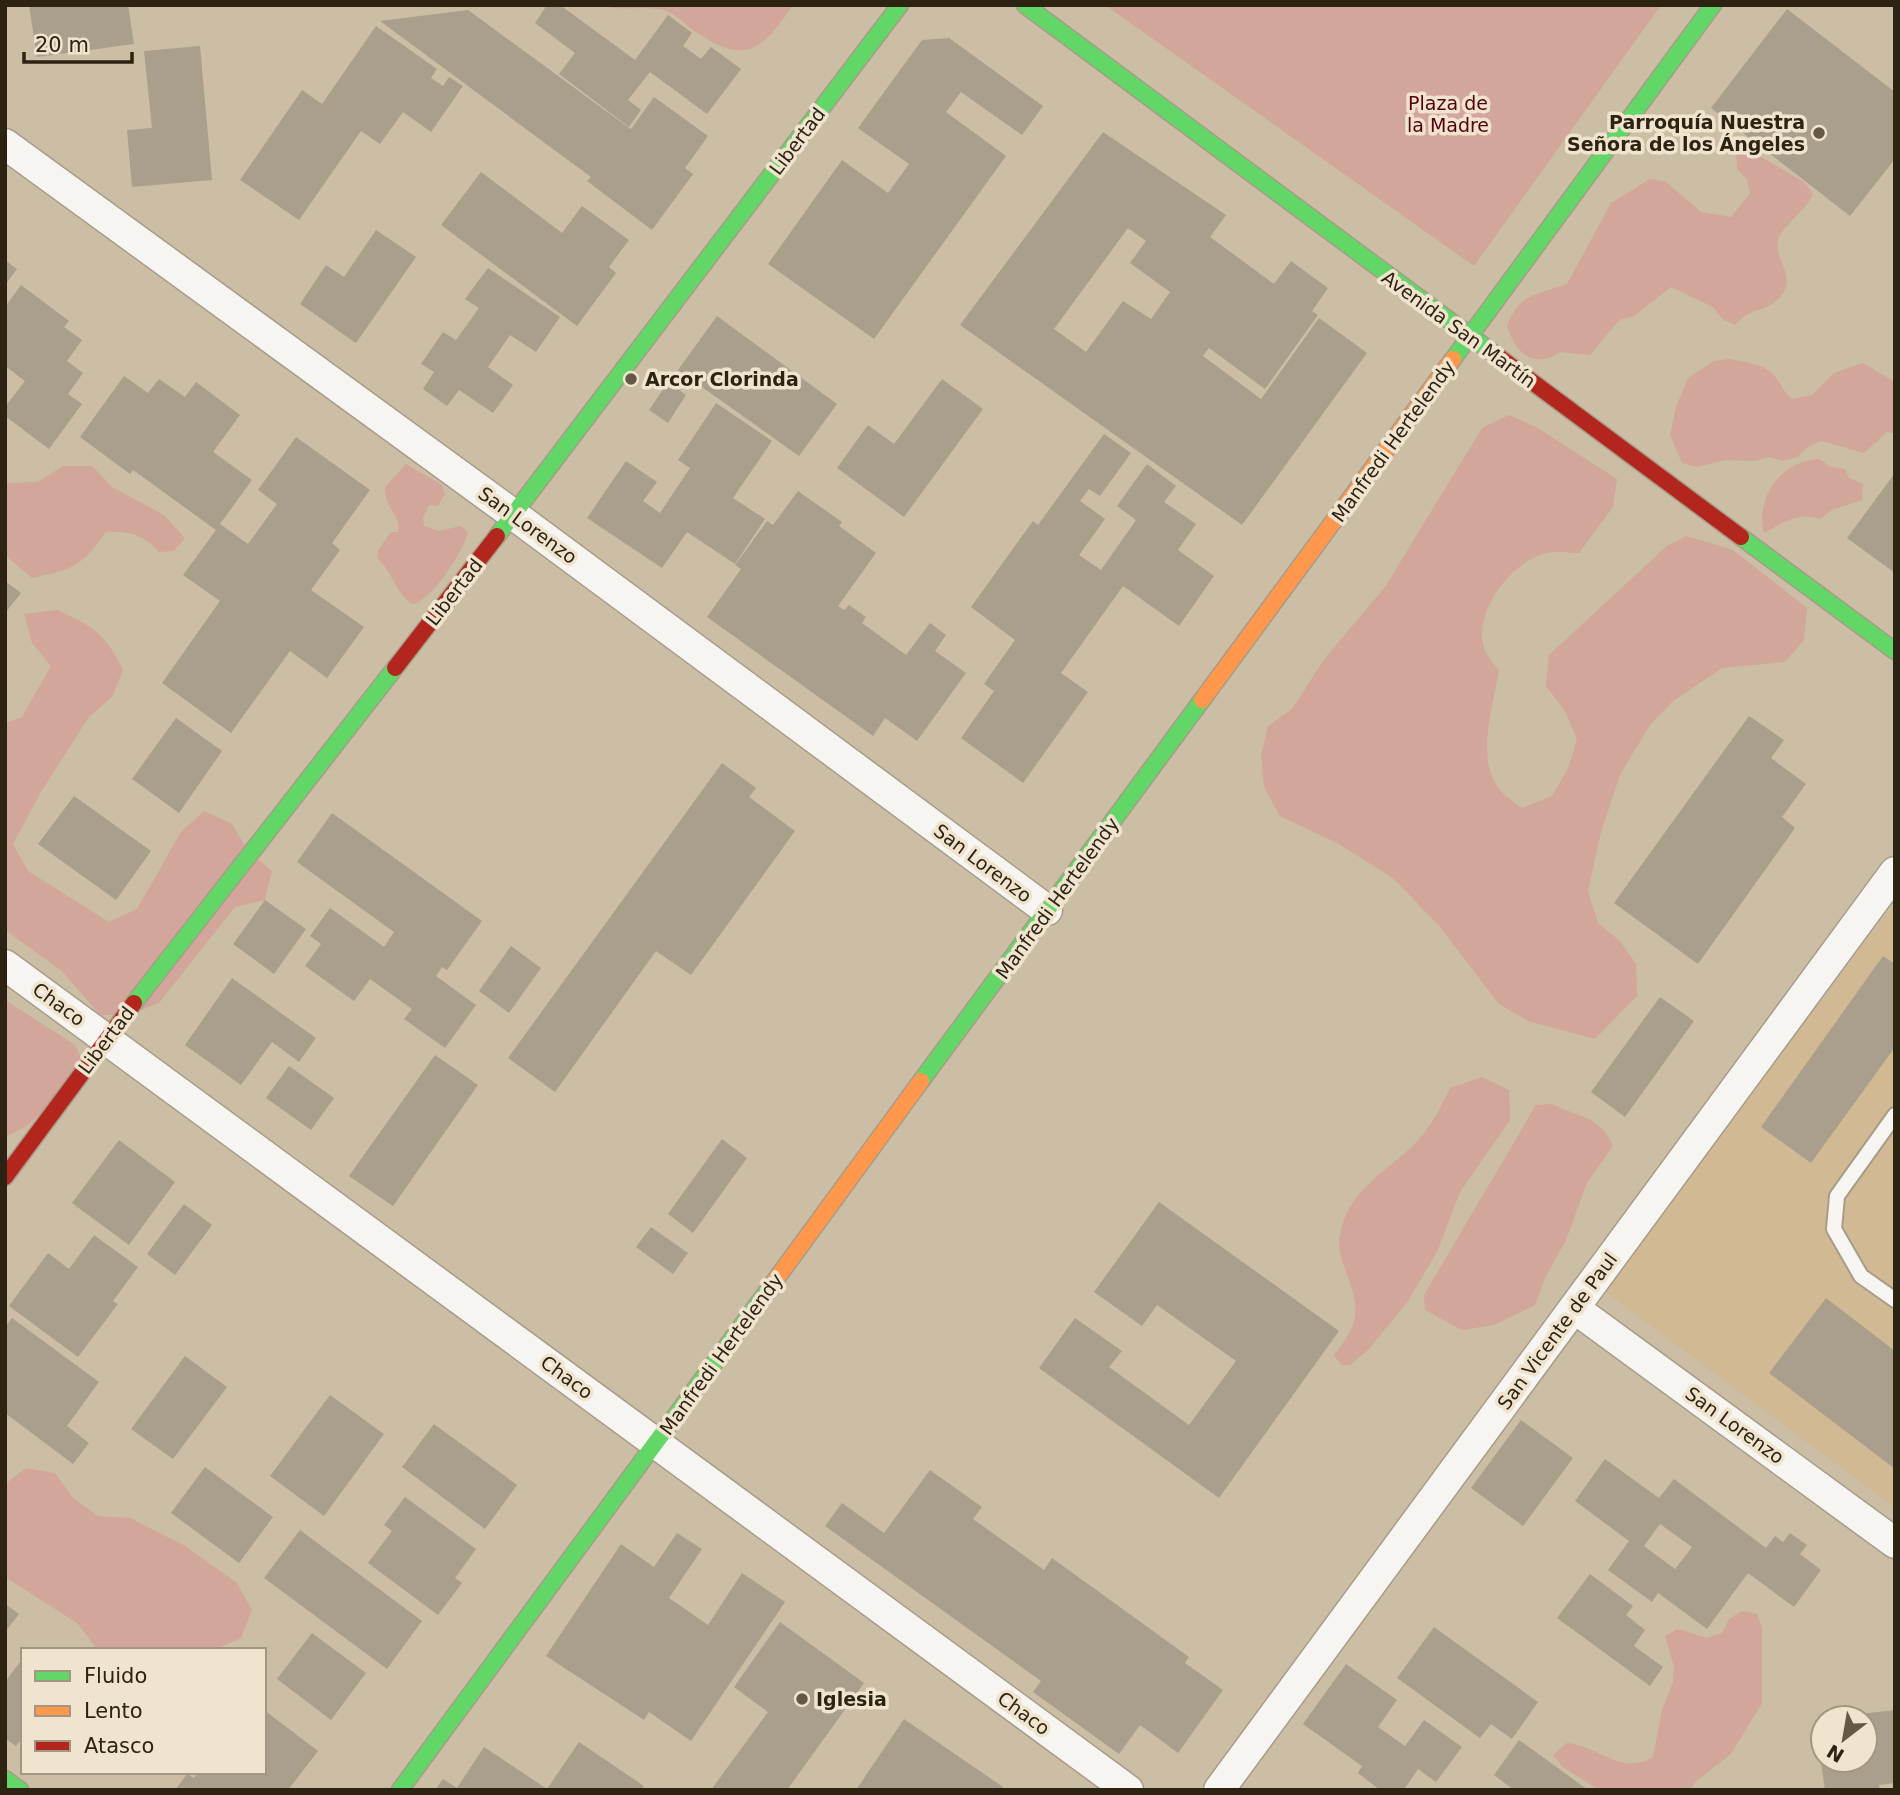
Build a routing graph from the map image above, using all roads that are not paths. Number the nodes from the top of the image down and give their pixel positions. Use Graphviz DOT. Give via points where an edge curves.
graph roads {
  1 [pos="900,5"];
  2 [pos="1025,5"];
  3 [pos="1713,5"];
  4 [pos="5,145"];
  5 [pos="1469,337"];
  6 [pos="514,514"];
  7 [pos="1895,651"];
  8 [pos="1895,873"];
  9 [pos="1047,910"];
  10 [pos="5,965"];
  11 [pos="106,1039"];
  12 [pos="1895,1115"];
  13 [pos="5,1177"];
  14 [pos="1895,1300"];
  15 [pos="1574,1308"];
  16 [pos="656,1443"];
  17 [pos="1895,1543"];
  18 [pos="5,1779"];
  19 [pos="20,1790"];
  20 [pos="400,1790"];
  21 [pos="1128,1790"];
  22 [pos="1219,1790"];
  1 -- 6 [label="street, Libertad"];
  2 -- 5 [label="street, Avenida San Martín"];
  3 -- 5 [label="street, Manfredi Hertelendy"];
  4 -- 6 [label="street, San Lorenzo"];
  5 -- 7 [label="street, Avenida San Martín"];
  5 -- 9 [label="street, Manfredi Hertelendy"];
  6 -- 9 [label="street, San Lorenzo"];
  6 -- 11 [label="street, Libertad"];
  8 -- 15 [label="street, San Vicente de Paul"];
  9 -- 16 [label="street, Manfredi Hertelendy"];
  10 -- 11 [label="street, Chaco"];
  11 -- 13 [label="street, Libertad"];
  11 -- 16 [label="street, Chaco"];
  12 -- 14 [label="lane" via="1837,1196 1834,1229 1861,1276"];
  15 -- 17 [label="street, San Lorenzo"];
  15 -- 22 [label="street, San Vicente de Paul"];
  16 -- 20 [label="street, Manfredi Hertelendy"];
  16 -- 21 [label="street, Chaco"];
  18 -- 19 [label="street"];
}
